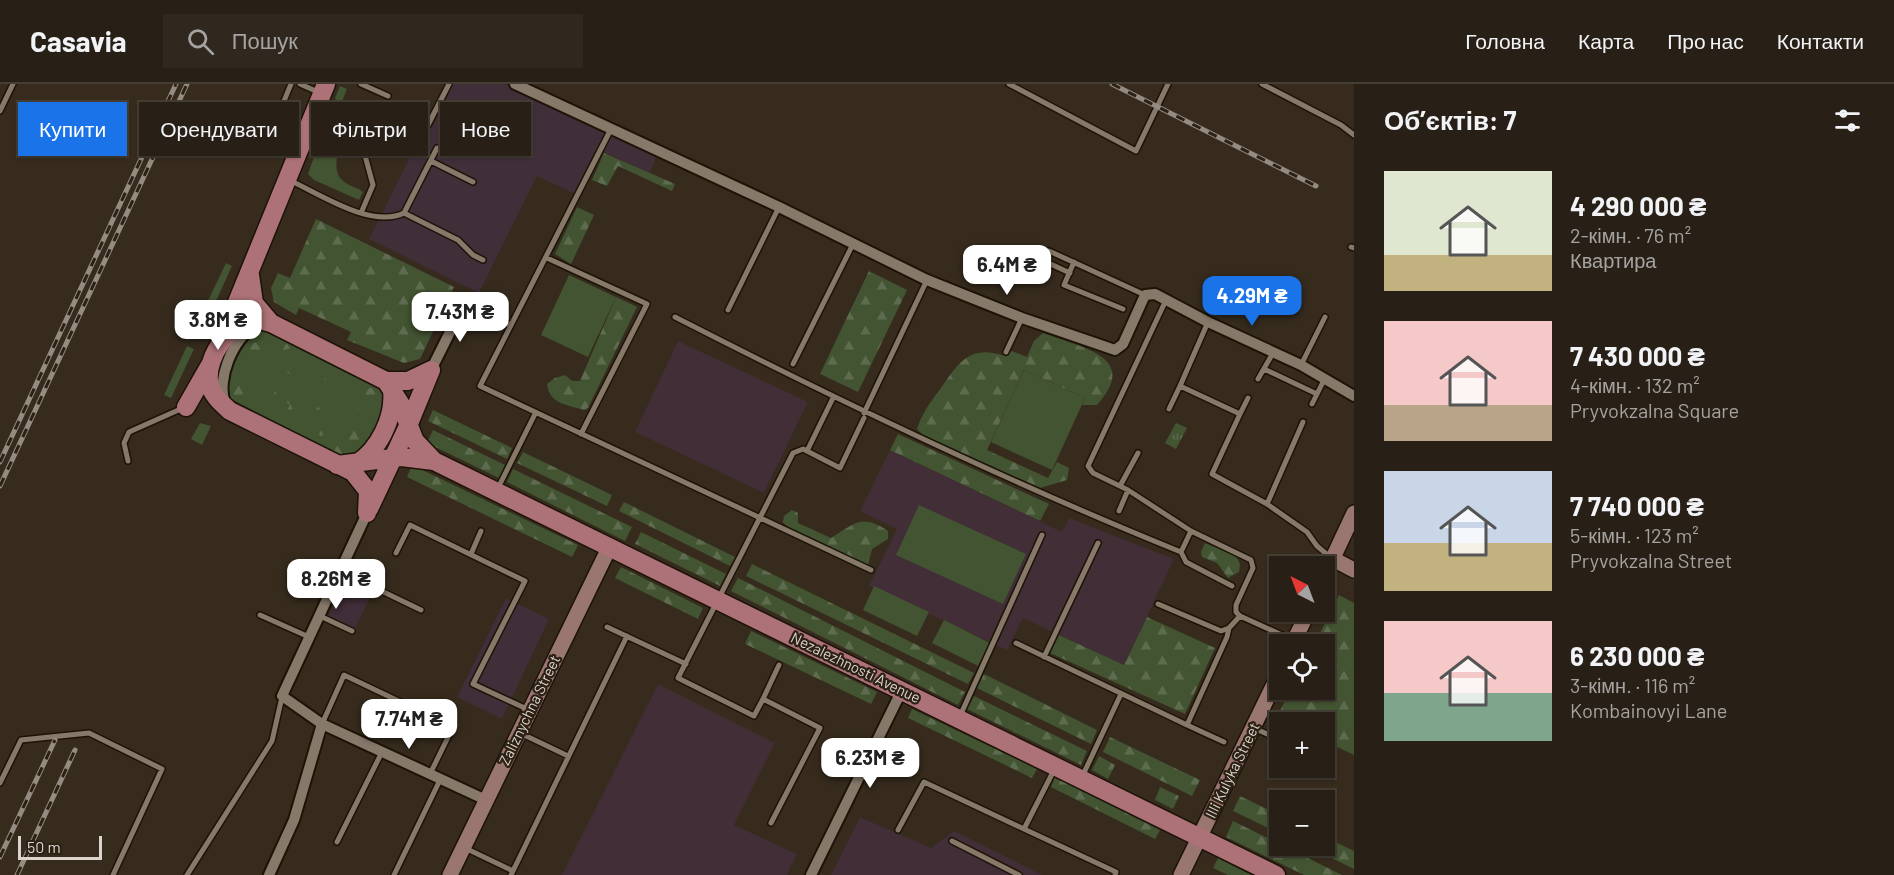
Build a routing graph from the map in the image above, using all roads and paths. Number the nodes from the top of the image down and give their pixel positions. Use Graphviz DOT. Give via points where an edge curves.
graph roads {
  1 [pos="13,84"];
  2 [pos="291,84"];
  3 [pos="300,84"];
  4 [pos="361,84"];
  5 [pos="449,84"];
  6 [pos="515,84"];
  7 [pos="1009,84"];
  8 [pos="1168,84"];
  9 [pos="1262,84"];
  10 [pos="324,89"];
  11 [pos="388,96"];
  12 [pos="284,102"];
  13 [pos="0,111"];
  14 [pos="311,123"];
  15 [pos="428,125"];
  16 [pos="611,129"];
  17 [pos="1354,135"];
  18 [pos="437,148"];
  19 [pos="365,156"];
  20 [pos="431,161"];
  21 [pos="288,180"];
  22 [pos="473,182"];
  23 [pos="779,207"];
  24 [pos="361,213"];
  25 [pos="404,213"];
  26 [pos="854,243"];
  27 [pos="1049,251"];
  28 [pos="1032,252"];
  29 [pos="547,258"];
  30 [pos="483,260"];
  31 [pos="1074,262"];
  32 [pos="251,269"];
  33 [pos="1070,273"];
  34 [pos="927,280"];
  35 [pos="1144,295"];
  36 [pos="1166,299"];
  37 [pos="464,304"];
  38 [pos="1123,309"];
  39 [pos="728,310"];
  40 [pos="675,317"];
  41 [pos="1325,317"];
  42 [pos="1022,318"];
  43 [pos="1208,322"];
  44 [pos="271,323"];
  45 [pos="510,325"];
  46 [pos="1006,352"];
  47 [pos="1273,353"];
  48 [pos="216,354"];
  49 [pos="793,364"];
  50 [pos="1301,365"];
  51 [pos="1264,369"];
  52 [pos="431,370"];
  53 [pos="1325,378"];
  54 [pos="1258,379"];
  55 [pos="389,385"];
  56 [pos="1180,386"];
  57 [pos="1317,394"];
  58 [pos="1354,395"];
  59 [pos="834,398"];
  60 [pos="1248,398"];
  61 [pos="1312,404"];
  62 [pos="186,407"];
  63 [pos="1169,409"];
  64 [pos="230,411"];
  65 [pos="535,414"];
  66 [pos="1240,414"];
  67 [pos="864,415"];
  68 [pos="1303,423"];
  69 [pos="408,426"];
  70 [pos="580,434"];
  71 [pos="807,451"];
  72 [pos="1138,453"];
  73 [pos="394,458"];
  74 [pos="128,461"];
  75 [pos="434,461"];
  76 [pos="351,464"];
  77 [pos="1120,486"];
  78 [pos="1128,490"];
  79 [pos="496,491"];
  80 [pos="1267,504"];
  81 [pos="1119,511"];
  82 [pos="367,513"];
  83 [pos="1354,513"];
  84 [pos="758,516"];
  85 [pos="482,531"];
  86 [pos="1191,531"];
  87 [pos="1042,535"];
  88 [pos="1098,543"];
  89 [pos="610,546"];
  90 [pos="1181,552"];
  91 [pos="396,553"];
  92 [pos="471,554"];
  93 [pos="1329,556"];
  94 [pos="1334,556"];
  95 [pos="1335,560"];
  96 [pos="338,570"];
  97 [pos="871,570"];
  98 [pos="1354,570"];
  99 [pos="1232,586"];
  100 [pos="717,599"];
  101 [pos="1158,604"];
  102 [pos="421,610"];
  103 [pos="260,615"];
  104 [pos="318,616"];
  105 [pos="1240,616"];
  106 [pos="607,627"];
  107 [pos="1229,628"];
  108 [pos="352,631"];
  109 [pos="1276,634"];
  110 [pos="627,636"];
  111 [pos="309,637"];
  112 [pos="1016,643"];
  113 [pos="1044,657"];
  114 [pos="686,664"];
  115 [pos="779,665"];
  116 [pos="902,690"];
  117 [pos="1121,694"];
  118 [pos="1269,694"];
  119 [pos="282,696"];
  120 [pos="763,699"];
  121 [pos="529,710"];
  122 [pos="959,718"];
  123 [pos="322,724"];
  124 [pos="1187,725"];
  125 [pos="1253,727"];
  126 [pos="518,732"];
  127 [pos="1269,735"];
  128 [pos="1224,742"];
  129 [pos="381,752"];
  130 [pos="568,756"];
  131 [pos="1056,766"];
  132 [pos="429,775"];
  133 [pos="1081,778"];
  134 [pos="440,780"];
  135 [pos="0,783"];
  136 [pos="486,800"];
  137 [pos="771,824"];
  138 [pos="898,830"];
  139 [pos="1024,830"];
  140 [pos="1200,836"];
  141 [pos="952,841"];
  142 [pos="338,842"];
  143 [pos="463,847"];
  144 [pos="512,873"];
  145 [pos="113,875"];
  146 [pos="187,875"];
  147 [pos="268,875"];
  148 [pos="394,875"];
  149 [pos="450,875"];
  150 [pos="811,875"];
  151 [pos="1019,875"];
  152 [pos="1115,875"];
  153 [pos="1181,875"];
  154 [pos="1276,875"];
  1 -- 13 [label="lane"];
  2 -- 12 [label="lane"];
  3 -- 10 [label="lane"];
  4 -- 11 [label="lane"];
  5 -- 15 [label="lane"];
  6 -- 16 [label="street"];
  7 -- 8 [label="lane" via="1136,151"];
  9 -- 17 [label="lane"];
  14 -- 21 [label="main road"];
  16 -- 23 [label="street"];
  16 -- 29 [label="lane"];
  18 -- 20 [label="lane"];
  19 -- 24 [label="lane" via="373,185"];
  20 -- 22 [label="lane"];
  20 -- 25 [label="lane"];
  21 -- 24 [label="lane"];
  21 -- 32 [label="main road"];
  23 -- 26 [label="street"];
  23 -- 39 [label="lane"];
  24 -- 25 [label="lane" via="387,219"];
  25 -- 30 [label="lane" via="458,240"];
  26 -- 34 [label="street"];
  26 -- 49 [label="lane"];
  27 -- 31 [label="lane"];
  28 -- 33 [label="lane"];
  29 -- 45 [label="lane"];
  29 -- 70 [label="lane" via="647,304"];
  31 -- 33 [label="lane"];
  31 -- 35 [label="lane"];
  32 -- 44 [label="main road" via="251,296"];
  32 -- 48 [label="main road"];
  33 -- 38 [label="lane" via="1064,285"];
  34 -- 42 [label="street"];
  34 -- 67 [label="lane"];
  35 -- 36 [label="street"];
  35 -- 42 [label="street" via="1123,344 1115,350"];
  36 -- 43 [label="street"];
  36 -- 77 [label="lane" via="1089,463 1091,472"];
  37 -- 45 [label="lane"];
  37 -- 52 [label="street"];
  40 -- 59 [label="lane"];
  41 -- 50 [label="lane"];
  42 -- 46 [label="lane"];
  43 -- 47 [label="street"];
  43 -- 56 [label="lane"];
  44 -- 48 [label="main road" via="257,320 244,324 232,332"];
  44 -- 55 [label="main road"];
  44 -- 64 [label="street" via="257,325 245,333 224,371 222,395"];
  45 -- 65 [label="lane" via="480,386"];
  47 -- 50 [label="street"];
  47 -- 51 [label="lane"];
  48 -- 62 [label="main road"];
  48 -- 64 [label="main road" via="209,381"];
  50 -- 53 [label="street"];
  51 -- 54 [label="lane"];
  51 -- 57 [label="lane"];
  52 -- 55 [label="main road"];
  52 -- 69 [label="main road"];
  53 -- 57 [label="lane"];
  53 -- 58 [label="street"];
  55 -- 69 [label="main road, Nezalezhnosti Avenue"];
  55 -- 76 [label="main road" via="391,414 373,449"];
  56 -- 63 [label="lane"];
  56 -- 66 [label="lane"];
  57 -- 61 [label="lane"];
  59 -- 67 [label="lane"];
  59 -- 71 [label="lane"];
  60 -- 66 [label="lane"];
  62 -- 64 [label="main road" via="214,406"];
  62 -- 74 [label="lane" via="129,432 123,443"];
  64 -- 76 [label="main road"];
  65 -- 70 [label="lane"];
  65 -- 79 [label="lane"];
  66 -- 80 [label="lane" via="1212,474"];
  67 -- 71 [label="lane" via="840,468"];
  67 -- 90 [label="lane"];
  68 -- 80 [label="lane"];
  69 -- 73 [label="main road"];
  69 -- 75 [label="main road, Nezalezhnosti Avenue" via="415,441"];
  70 -- 84 [label="lane"];
  71 -- 84 [label="lane" via="798,449 793,453"];
  72 -- 77 [label="lane"];
  73 -- 75 [label="main road, Nezalezhnosti Avenue"];
  73 -- 76 [label="main road, Nezalezhnosti Avenue"];
  73 -- 82 [label="main road"];
  75 -- 79 [label="main road, Nezalezhnosti Avenue"];
  76 -- 82 [label="main road" via="368,491"];
  77 -- 78 [label="lane"];
  78 -- 81 [label="lane"];
  78 -- 86 [label="lane"];
  79 -- 89 [label="main road, Nezalezhnosti Avenue"];
  80 -- 93 [label="lane" via="1307,532"];
  82 -- 96 [label="street"];
  83 -- 94 [label="street"];
  84 -- 97 [label="lane"];
  84 -- 100 [label="lane"];
  85 -- 92 [label="lane"];
  86 -- 90 [label="lane"];
  86 -- 105 [label="lane" via="1253,562 1236,605"];
  87 -- 122 [label="lane"];
  88 -- 113 [label="lane"];
  89 -- 100 [label="main road, Nezalezhnosti Avenue"];
  89 -- 121 [label="street, Zaliznychna Street"];
  90 -- 99 [label="lane" via="1186,562"];
  91 -- 92 [label="lane" via="410,525"];
  92 -- 121 [label="lane" via="525,580 473,684"];
  95 -- 98 [label="street"];
  96 -- 102 [label="lane"];
  96 -- 104 [label="street"];
  100 -- 114 [label="lane"];
  100 -- 116 [label="main road, Nezalezhnosti Avenue"];
  101 -- 107 [label="lane" via="1217,630"];
  103 -- 111 [label="lane"];
  104 -- 108 [label="lane"];
  104 -- 111 [label="street"];
  105 -- 107 [label="lane"];
  105 -- 109 [label="lane"];
  106 -- 110 [label="lane"];
  107 -- 124 [label="lane"];
  110 -- 114 [label="lane"];
  110 -- 130 [label="lane"];
  111 -- 119 [label="street"];
  112 -- 113 [label="lane"];
  113 -- 117 [label="lane"];
  114 -- 120 [label="lane" via="678,678 754,716"];
  115 -- 120 [label="lane"];
  116 -- 122 [label="main road, Nezalezhnosti Avenue"];
  116 -- 150 [label="street"];
  117 -- 124 [label="lane"];
  117 -- 133 [label="lane"];
  118 -- 125 [label="street, Illi Kulyka Street"];
  119 -- 123 [label="street"];
  119 -- 146 [label="lane" via="272,741"];
  120 -- 137 [label="lane" via="820,728"];
  121 -- 126 [label="street, Zaliznychna Street"];
  122 -- 131 [label="main road, Nezalezhnosti Avenue"];
  123 -- 129 [label="street"];
  123 -- 132 [label="lane" via="344,675 384,694 453,728"];
  123 -- 147 [label="street" via="294,820"];
  124 -- 128 [label="lane"];
  125 -- 127 [label="lane"];
  125 -- 140 [label="street, Illi Kulyka Street"];
  126 -- 130 [label="lane"];
  126 -- 136 [label="street, Zaliznychna Street"];
  129 -- 132 [label="street"];
  129 -- 142 [label="lane"];
  130 -- 144 [label="lane"];
  131 -- 133 [label="main road, Nezalezhnosti Avenue"];
  131 -- 139 [label="lane"];
  132 -- 134 [label="street"];
  133 -- 140 [label="main road, Nezalezhnosti Avenue"];
  134 -- 136 [label="street"];
  134 -- 148 [label="lane"];
  135 -- 145 [label="lane" via="21,740 90,733 162,769"];
  136 -- 143 [label="street, Zaliznychna Street"];
  138 -- 139 [label="lane" via="924,782"];
  139 -- 152 [label="lane" via="1116,872"];
  140 -- 153 [label="street, Illi Kulyka Street"];
  140 -- 154 [label="main road, Nezalezhnosti Avenue"];
  141 -- 151 [label="lane"];
  143 -- 144 [label="lane"];
  143 -- 149 [label="street, Zaliznychna Street"];
}
